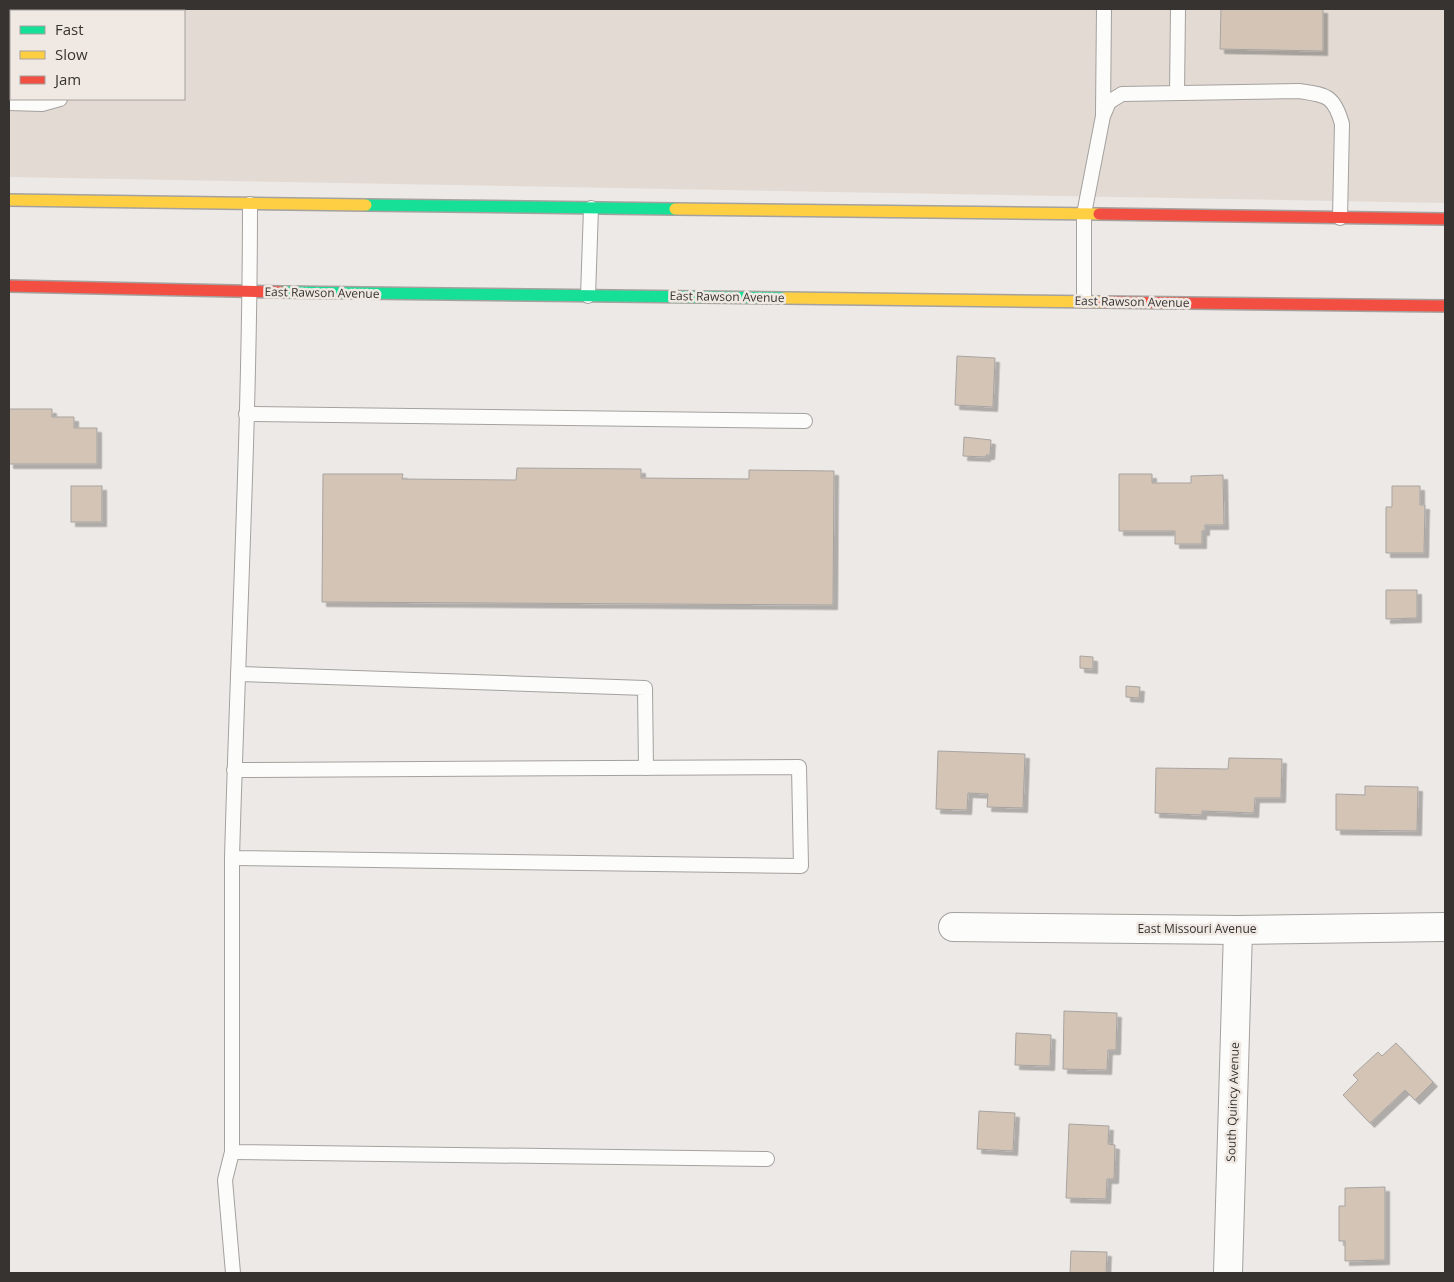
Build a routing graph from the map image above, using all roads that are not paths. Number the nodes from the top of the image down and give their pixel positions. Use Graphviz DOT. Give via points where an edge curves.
graph roads {
  1 [pos="1104,9"];
  2 [pos="1178,9"];
  3 [pos="1177,93"];
  4 [pos="56,100"];
  5 [pos="9,103"];
  6 [pos="1103,116"];
  7 [pos="9,200"];
  8 [pos="250,204"];
  9 [pos="591,208"];
  10 [pos="1084,214"];
  11 [pos="1340,218"];
  12 [pos="1445,219"];
  13 [pos="9,286"];
  14 [pos="250,292"];
  15 [pos="588,296"];
  16 [pos="1084,302"];
  17 [pos="1445,306"];
  18 [pos="246,414"];
  19 [pos="805,421"];
  20 [pos="238,674"];
  21 [pos="646,768"];
  22 [pos="234,770"];
  23 [pos="232,858"];
  24 [pos="953,927"];
  25 [pos="1443,928"];
  26 [pos="1238,930"];
  27 [pos="232,1152"];
  28 [pos="767,1159"];
  29 [pos="233,1273"];
  30 [pos="1228,1273"];
  1 -- 6 [label="lane"];
  2 -- 3 [label="lane"];
  3 -- 6 [label="lane" via="1122,94 1109,102"];
  3 -- 11 [label="lane" via="1299,91 1319,94 1331,100 1338,109 1342,124"];
  4 -- 5 [label="lane" via="42,104"];
  6 -- 10 [label="lane"];
  7 -- 8 [label="main road"];
  8 -- 9 [label="main road"];
  8 -- 14 [label="lane"];
  9 -- 10 [label="main road"];
  9 -- 15 [label="lane"];
  10 -- 11 [label="main road"];
  10 -- 16 [label="lane"];
  11 -- 12 [label="main road"];
  13 -- 14 [label="main road, East Rawson Avenue"];
  14 -- 15 [label="main road, East Rawson Avenue"];
  14 -- 18 [label="lane"];
  15 -- 16 [label="main road, East Rawson Avenue"];
  16 -- 17 [label="main road, East Rawson Avenue"];
  18 -- 19 [label="lane"];
  18 -- 20 [label="lane"];
  20 -- 21 [label="lane" via="645,688"];
  20 -- 22 [label="lane"];
  21 -- 22 [label="lane"];
  21 -- 23 [label="lane" via="799,767 801,866"];
  22 -- 23 [label="lane"];
  23 -- 27 [label="lane"];
  24 -- 26 [label="street, East Missouri Avenue"];
  25 -- 26 [label="street, East Missouri Avenue"];
  26 -- 30 [label="street, South Quincy Avenue"];
  27 -- 28 [label="lane"];
  27 -- 29 [label="lane" via="225,1180"];
}
